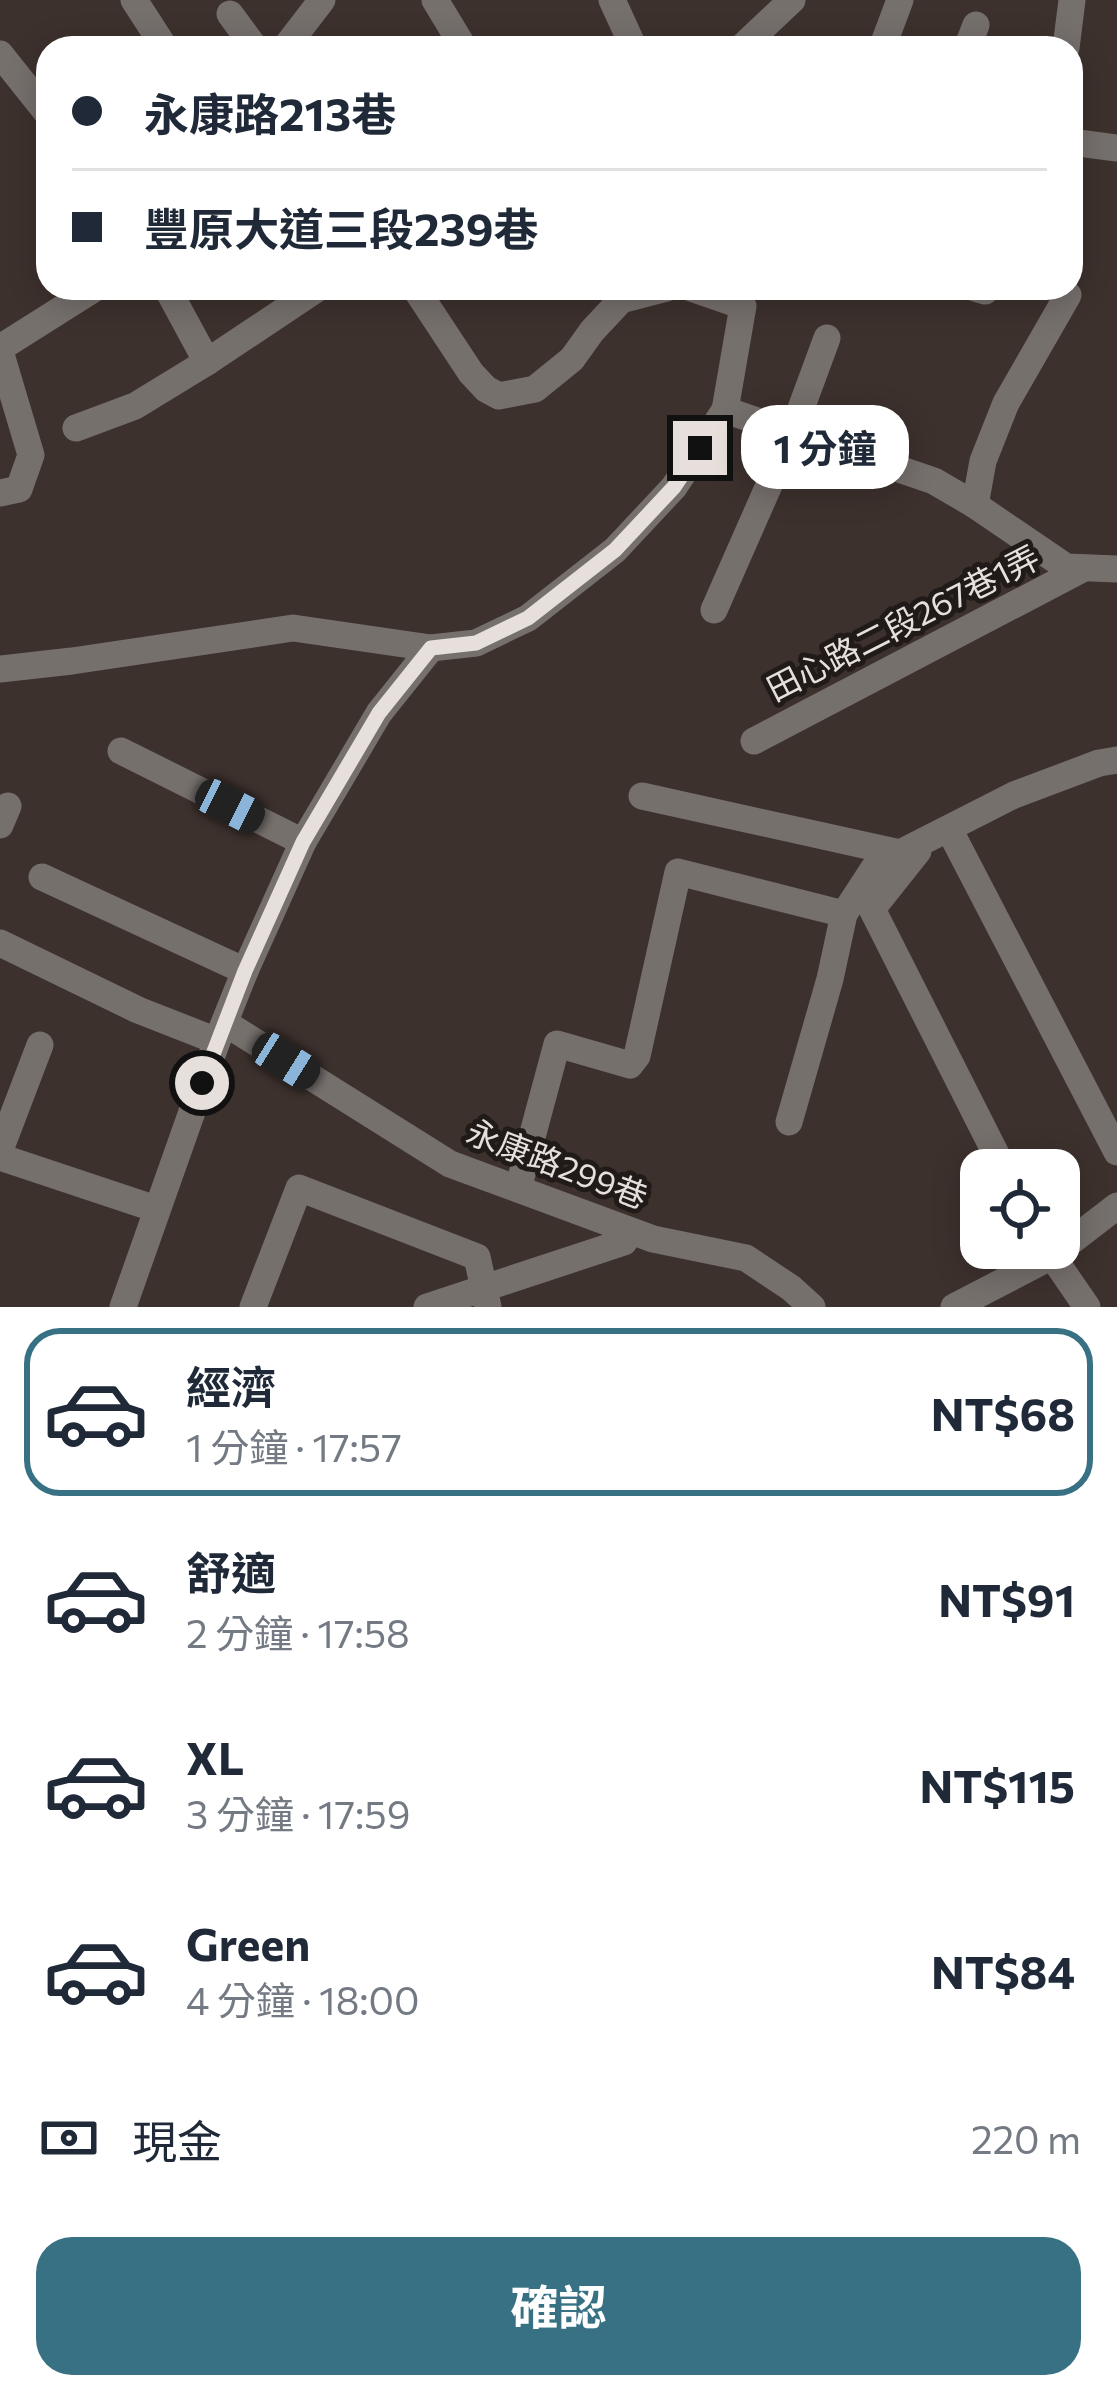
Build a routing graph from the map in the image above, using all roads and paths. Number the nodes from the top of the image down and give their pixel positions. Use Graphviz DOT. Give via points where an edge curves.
graph roads {
  1 [pos="134,0"];
  2 [pos="322,0"];
  3 [pos="435,0"];
  4 [pos="612,0"];
  5 [pos="791,0"];
  6 [pos="900,0"];
  7 [pos="1072,0"];
  8 [pos="230,14"];
  9 [pos="157,36"];
  10 [pos="246,36"];
  11 [pos="295,36"];
  12 [pos="457,36"];
  13 [pos="628,36"];
  14 [pos="754,36"];
  15 [pos="886,36"];
  16 [pos="1068,36"];
  17 [pos="0,54"];
  18 [pos="36,99"];
  19 [pos="1083,144"];
  20 [pos="1117,148"];
  21 [pos="76,300"];
  22 [pos="173,300"];
  23 [pos="300,300"];
  24 [pos="423,300"];
  25 [pos="610,300"];
  26 [pos="745,300"];
  27 [pos="1065,300"];
  28 [pos="827,338"];
  29 [pos="0,349"];
  30 [pos="207,362"];
  31 [pos="725,410"];
  32 [pos="76,428"];
  33 [pos="792,433"];
  34 [pos="0,493"];
  35 [pos="975,505"];
  36 [pos="1084,568"];
  37 [pos="1117,569"];
  38 [pos="714,610"];
  39 [pos="431,648"];
  40 [pos="0,669"];
  41 [pos="754,741"];
  42 [pos="121,751"];
  43 [pos="1117,760"];
  44 [pos="642,796"];
  45 [pos="938,834"];
  46 [pos="303,842"];
  47 [pos="900,853"];
  48 [pos="42,877"];
  49 [pos="844,914"];
  50 [pos="0,943"];
  51 [pos="245,971"];
  52 [pos="221,1032"];
  53 [pos="40,1045"];
  54 [pos="789,1122"];
  55 [pos="993,1149"];
  56 [pos="1117,1152"];
  57 [pos="0,1154"];
  58 [pos="518,1189"];
  59 [pos="1117,1206"];
  60 [pos="156,1209"];
  61 [pos="1080,1234"];
  62 [pos="623,1242"];
  63 [pos="1027,1269"];
  64 [pos="1061,1269"];
  65 [pos="484,1297"];
  66 [pos="122,1307"];
  67 [pos="253,1307"];
  68 [pos="427,1307"];
  69 [pos="812,1307"];
  70 [pos="954,1307"];
  71 [pos="1087,1307"];
  1 -- 9 [label="street"];
  2 -- 11 [label="street"];
  3 -- 12 [label="street"];
  4 -- 13 [label="street"];
  5 -- 14 [label="street"];
  6 -- 15 [label="street"];
  7 -- 16 [label="street"];
  8 -- 10 [label="street"];
  17 -- 18 [label="street"];
  19 -- 20 [label="street"];
  21 -- 29 [label="street"];
  22 -- 30 [label="street"];
  23 -- 30 [label="street"];
  24 -- 25 [label="street" via="471,373 499,396 536,389 572,359"];
  26 -- 31 [label="street"];
  27 -- 35 [label="street" via="1006,403"];
  28 -- 33 [label="street"];
  29 -- 34 [label="street" via="31,454 19,489"];
  30 -- 32 [label="street" via="135,406"];
  31 -- 33 [label="street"];
  31 -- 39 [label="street" via="674,487 615,550 528,618 476,643"];
  33 -- 35 [label="street" via="934,481"];
  33 -- 38 [label="street"];
  35 -- 36 [label="street" via="1066,567"];
  36 -- 37 [label="street"];
  36 -- 41 [label="street, 田心路二段267巷1弄"];
  39 -- 40 [label="street" via="293,628"];
  39 -- 46 [label="street" via="379,713"];
  42 -- 46 [label="street"];
  43 -- 45 [label="street" via="1014,796"];
  44 -- 47 [label="street"];
  45 -- 47 [label="street"];
  45 -- 55 [label="street" via="872,909"];
  45 -- 56 [label="street"];
  46 -- 51 [label="street"];
  47 -- 49 [label="street" via="874,868"];
  48 -- 51 [label="street"];
  49 -- 54 [label="street"];
  49 -- 58 [label="street" via="678,872 637,1056 630,1065 557,1043"];
  50 -- 52 [label="street, 永康路299巷" via="138,1010"];
  51 -- 52 [label="street"];
  52 -- 58 [label="street, 永康路299巷" via="451,1164"];
  52 -- 60 [label="street"];
  53 -- 57 [label="street"];
  57 -- 60 [label="street"];
  58 -- 69 [label="street, 永康路299巷" via="652,1239 746,1258"];
  59 -- 61 [label="street"];
  60 -- 66 [label="street"];
  62 -- 65 [label="street"];
  63 -- 70 [label="street"];
  64 -- 71 [label="street"];
  65 -- 67 [label="street" via="477,1257 299,1188"];
  65 -- 68 [label="street"];
}
